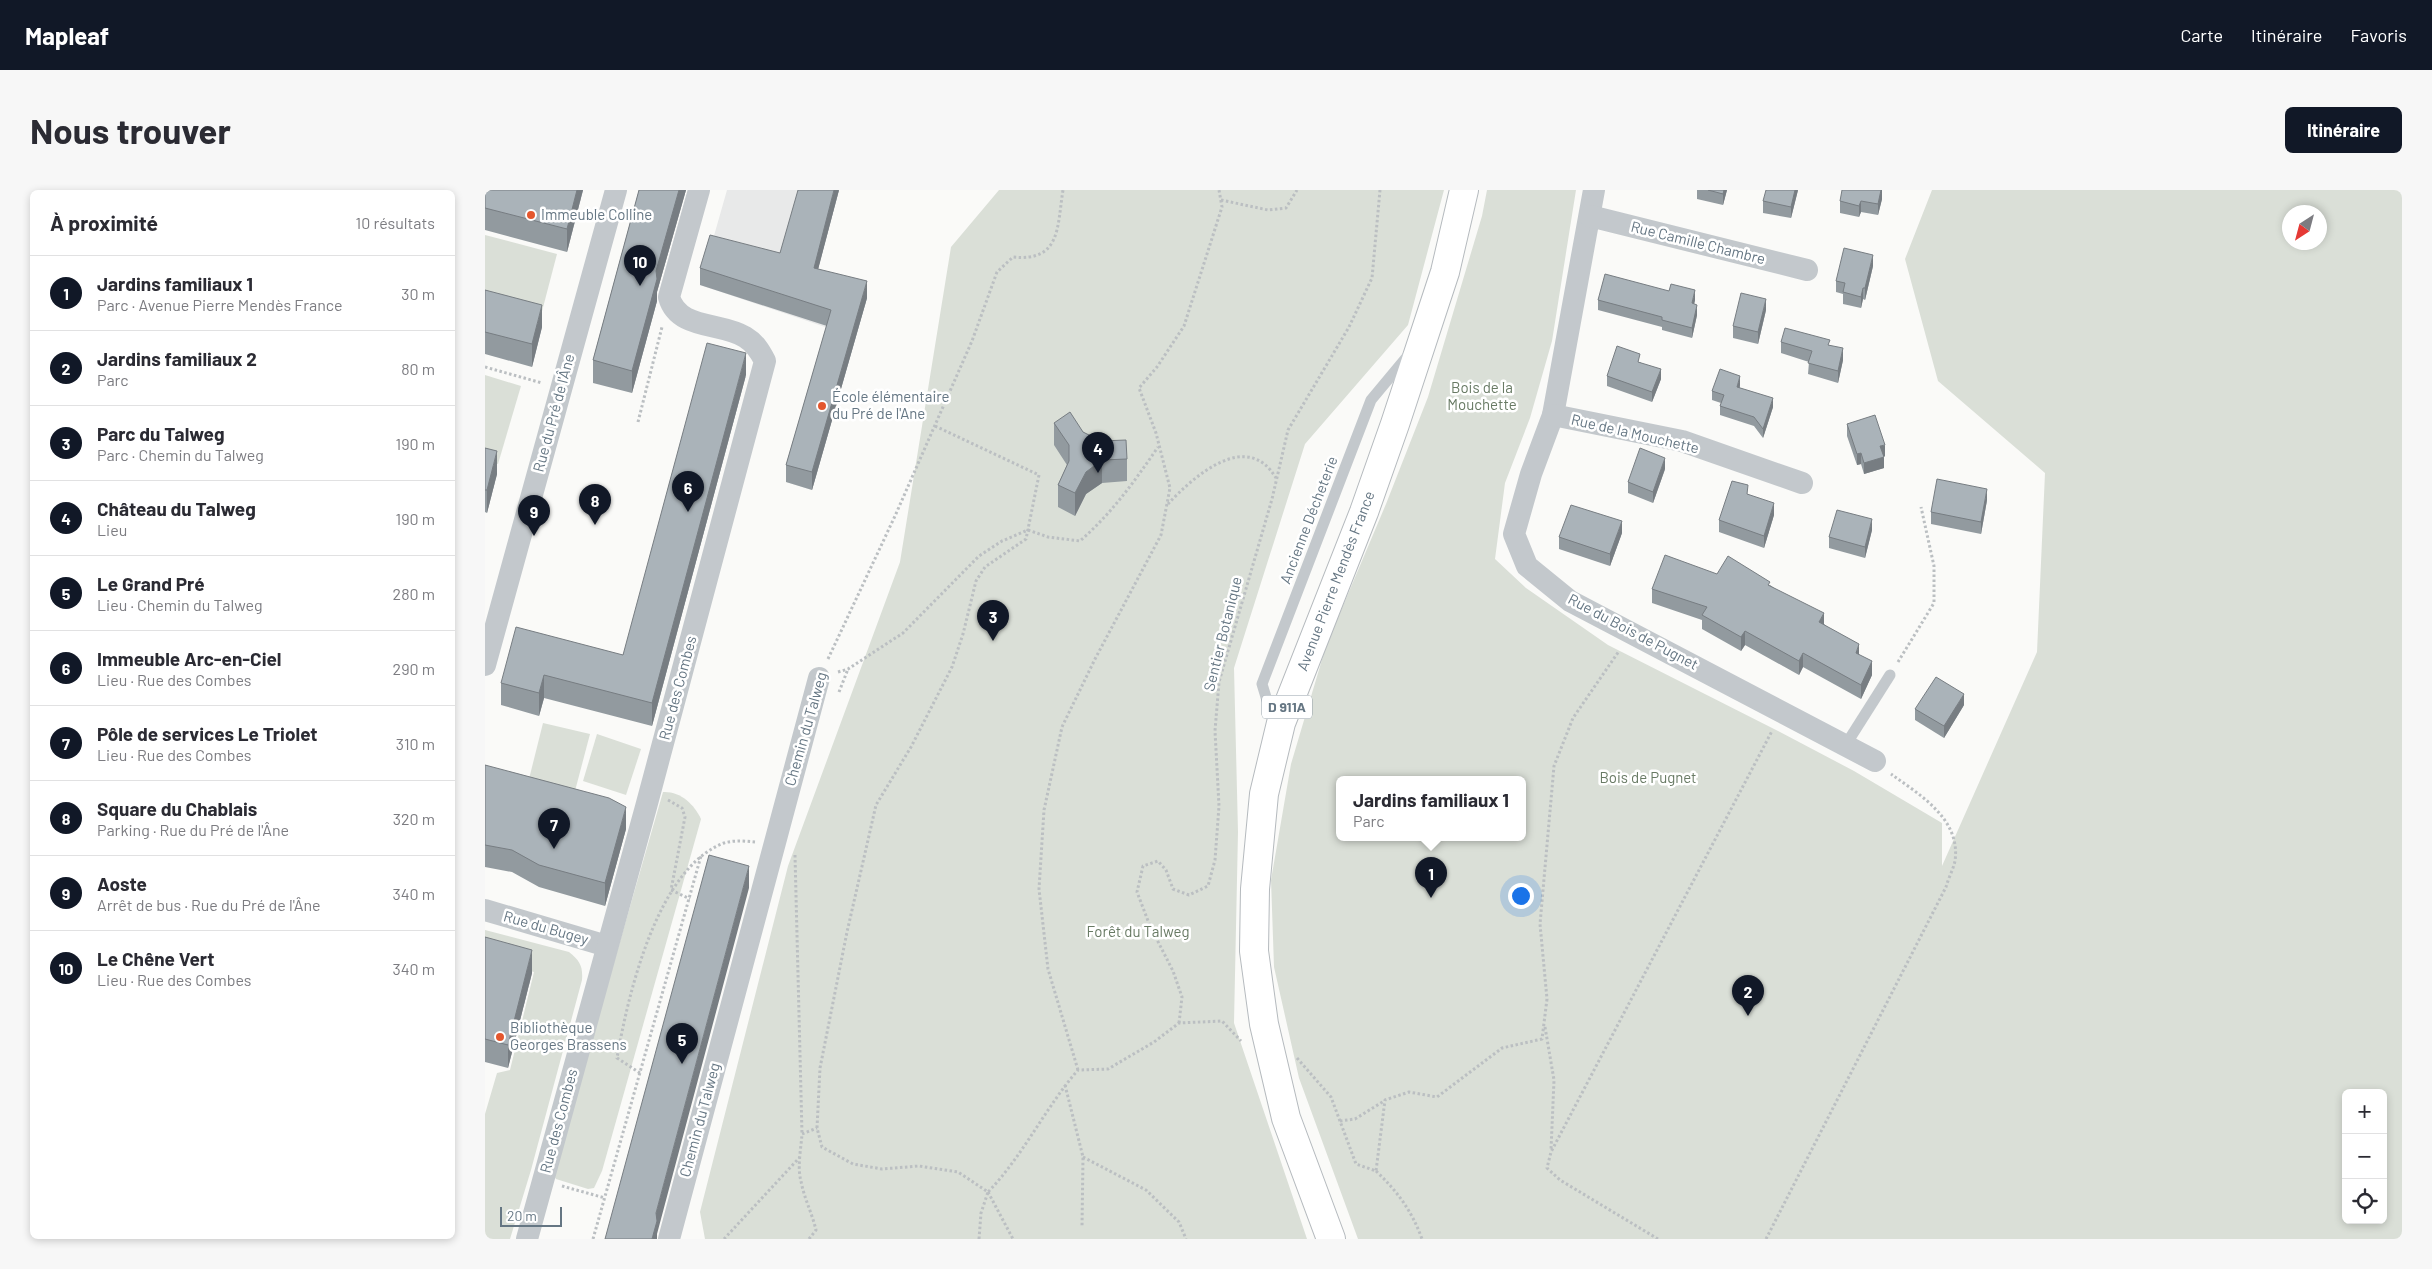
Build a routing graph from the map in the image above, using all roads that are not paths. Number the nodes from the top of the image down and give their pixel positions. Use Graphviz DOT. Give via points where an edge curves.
graph roads {
  1 [pos="616,190"];
  2 [pos="699,190"];
  3 [pos="1464,190"];
  4 [pos="1595,190"];
  5 [pos="1590,216"];
  6 [pos="1807,270"];
  7 [pos="1553,416"];
  8 [pos="1802,483"];
  9 [pos="485,665"];
  10 [pos="1890,675"];
  11 [pos="819,678"];
  12 [pos="1845,746"];
  13 [pos="1875,761"];
  14 [pos="485,910"];
  15 [pos="607,946"];
  16 [pos="527,1239"];
  17 [pos="669,1239"];
  18 [pos="1331,1239"];
  1 -- 9 [label="street, Rue du Pré de l'Âne"];
  2 -- 15 [label="street, Rue des Combes" via="669,297 672,308 680,316 744,336 754,344 765,361"];
  3 -- 18 [label="main road, Avenue Pierre Mendès France / D 911A" via="1445,272 1423,340 1364,512 1281,723 1264,794 1255,889 1254,951 1264,1024 1286,1118"];
  4 -- 5 [label="street, Rue du Bois de Pugnet"];
  5 -- 6 [label="street, Rue Camille Chambre"];
  5 -- 7 [label="street, Rue du Bois de Pugnet"];
  7 -- 8 [label="street, Rue de la Mouchette" via="1682,441"];
  7 -- 12 [label="street, Rue du Bois de Pugnet" via="1531,474 1514,534 1527,566 1570,602"];
  10 -- 12 [label="lane"];
  11 -- 17 [label="street, Chemin du Talweg"];
  12 -- 13 [label="street, Rue du Bois de Pugnet"];
  14 -- 15 [label="street, Rue du Bugey"];
  15 -- 16 [label="street, Rue des Combes"];
}
